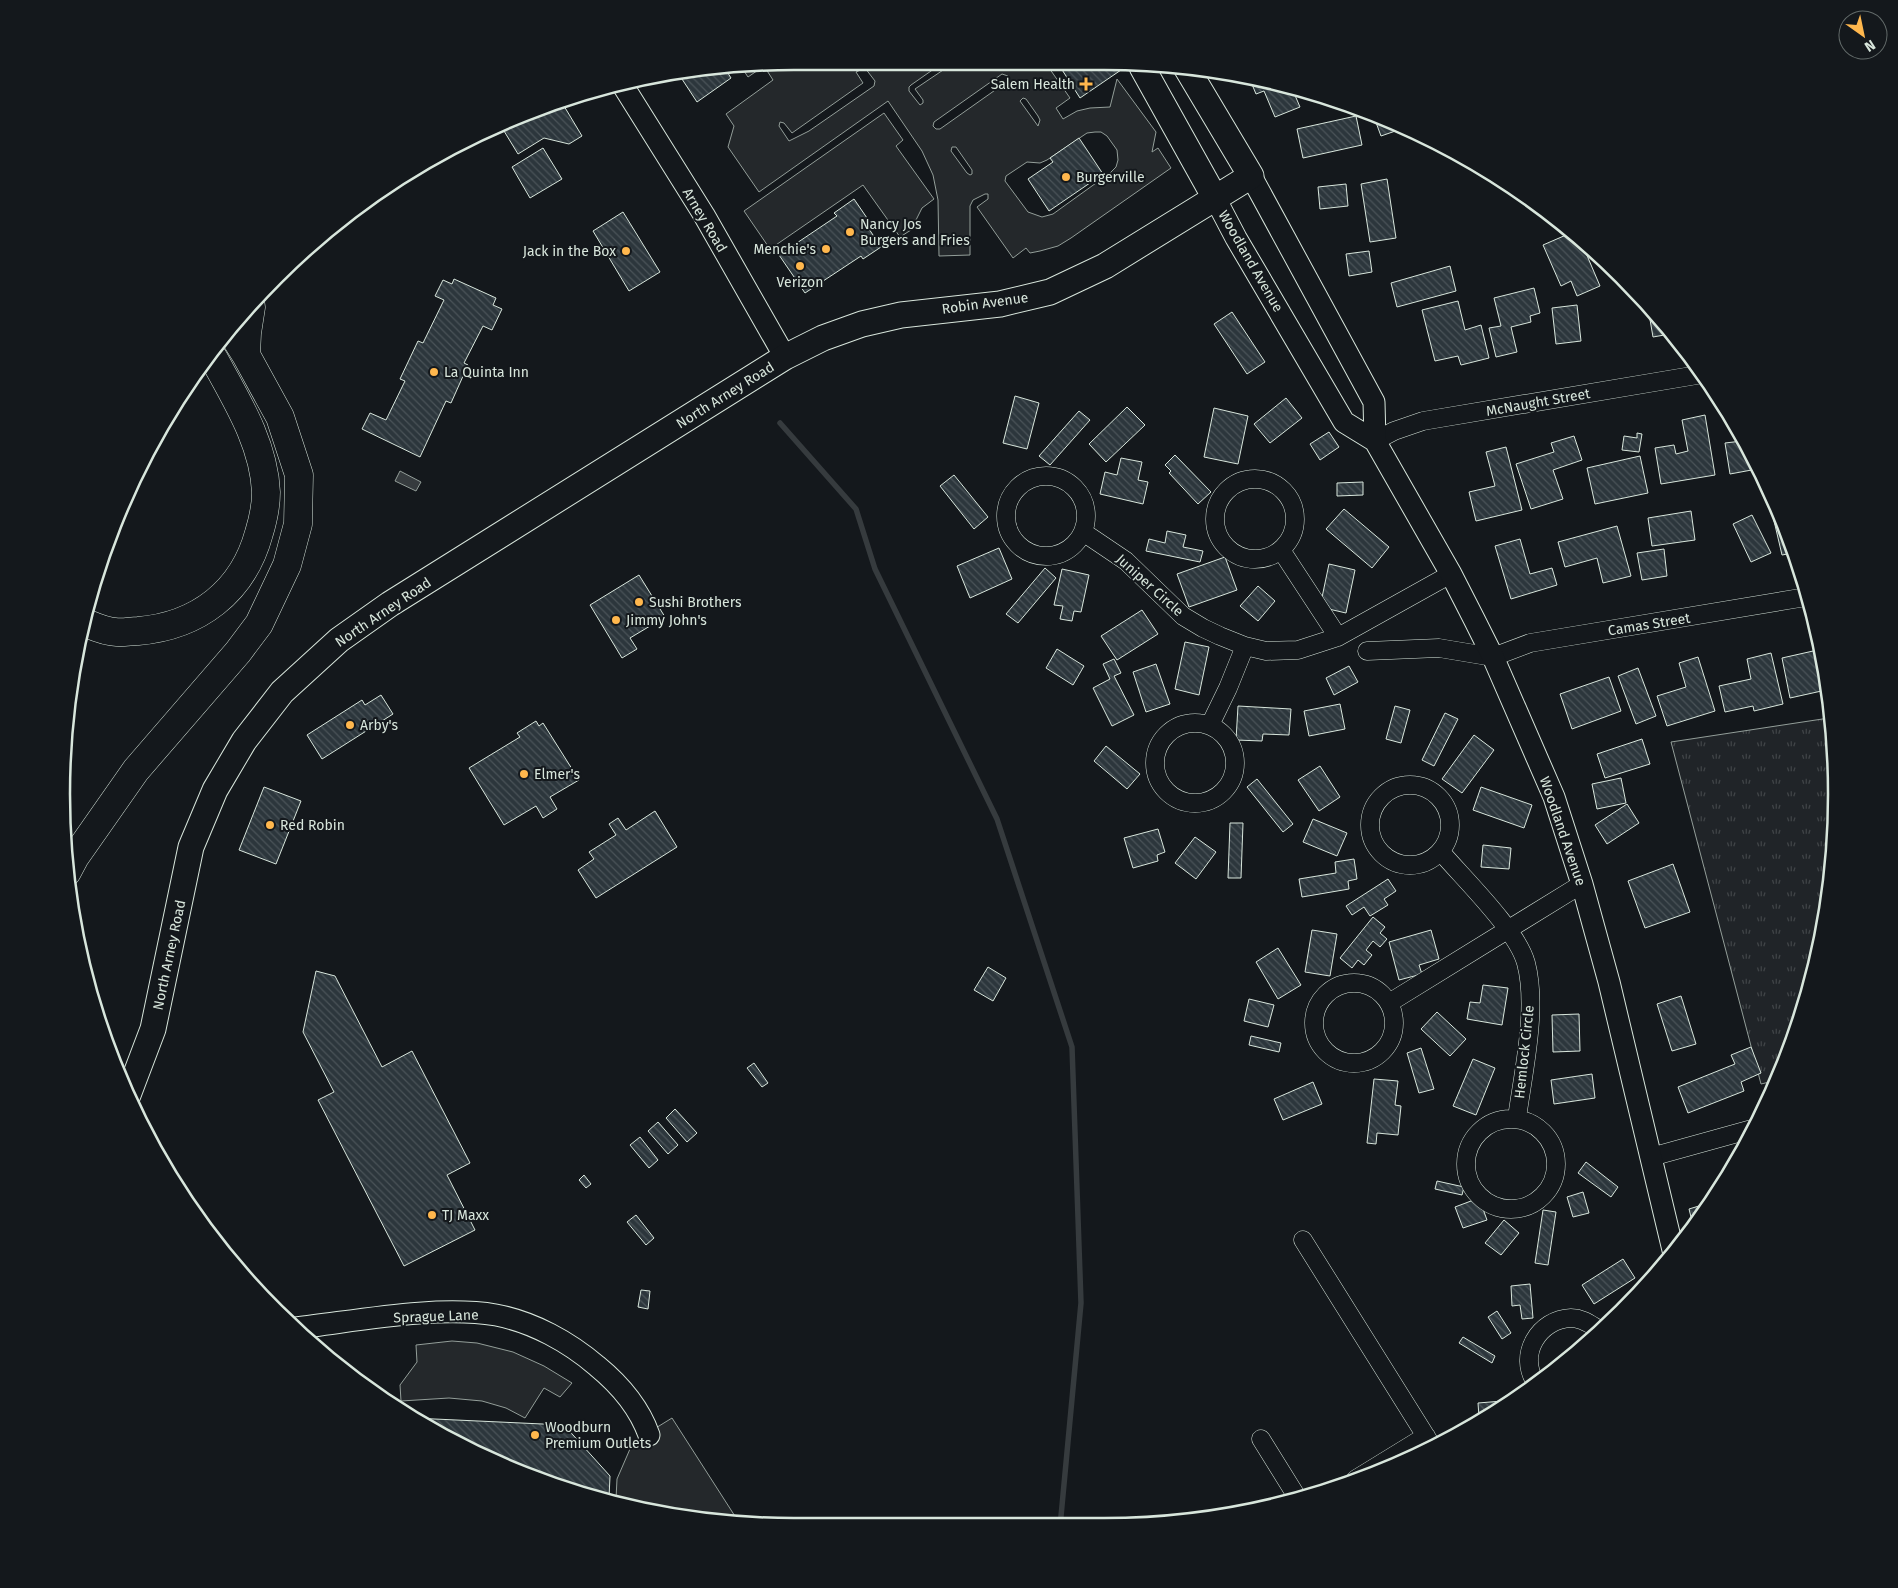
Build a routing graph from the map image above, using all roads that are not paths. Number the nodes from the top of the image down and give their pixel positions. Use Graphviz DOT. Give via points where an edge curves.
graph roads {
  1 [pos="1145,72"];
  2 [pos="1191,75"];
  3 [pos="626,90"];
  4 [pos="1251,176"];
  5 [pos="1215,198"];
  6 [pos="249,318"];
  7 [pos="234,337"];
  8 [pos="246,355"];
  9 [pos="786,357"];
  10 [pos="215,360"];
  11 [pos="1694,375"];
  12 [pos="1376,441"];
  13 [pos="1083,532"];
  14 [pos="1281,550"];
  15 [pos="1452,574"];
  16 [pos="1800,598"];
  17 [pos="91,624"];
  18 [pos="1338,637"];
  19 [pos="1245,646"];
  20 [pos="1368,651"];
  21 [pos="1493,657"];
  22 [pos="1210,725"];
  23 [pos="1441,852"];
  24 [pos="74,860"];
  25 [pos="1582,884"];
  26 [pos="1508,929"];
  27 [pos="1389,1003"];
  28 [pos="132,1085"];
  29 [pos="1517,1118"];
  30 [pos="1744,1131"];
  31 [pos="1652,1158"];
  32 [pos="1303,1240"];
  33 [pos="1671,1243"];
  34 [pos="1594,1326"];
  35 [pos="305,1327"];
  36 [pos="1533,1377"];
  37 [pos="649,1434"];
  38 [pos="1261,1439"];
  39 [pos="1429,1441"];
  40 [pos="1294,1492"];
  1 -- 5 [label="main road, Woodland Avenue"];
  2 -- 4 [label="main road, Woodland Avenue"];
  3 -- 9 [label="street, Arney Road" via="704,215"];
  4 -- 5 [label="main road, Robin Avenue"];
  4 -- 12 [label="street, Woodland Avenue" via="1374,402"];
  5 -- 9 [label="main road, Robin Avenue" via="1105,266 1050,292 1000,304 901,315 862,324 823,338"];
  5 -- 12 [label="street, Woodland Avenue" via="1344,422"];
  6 -- 8 [label="highway"];
  7 -- 8 [label="highway"];
  8 -- 24 [label="highway" via="280,417 299,475 298,524 287,565 259,624 136,770"];
  9 -- 28 [label="main road, North Arney Road" via="390,604 339,640 282,692 239,749 215,790 191,847 153,1029"];
  10 -- 17 [label="highway" via="244,415 262,466 266,493 264,518 254,552 237,580 220,598 179,623 158,629 115,632"];
  11 -- 12 [label="street, McNaught Street" via="1423,421"];
  12 -- 15 [label="street, Woodland Avenue"];
  13 -- 13 [label="street" via="1086,517 1081,496 1060,478 1036,477 1022,483 1006,506 1005,522 1010,536 1032,555 1062,554 1076,544"];
  13 -- 19 [label="street, Juniper Circle" via="1126,561 1183,616"];
  14 -- 14 [label="street" via="1294,532 1296,520 1291,499 1282,488 1257,478 1232,486 1216,508 1215,524 1220,539 1227,548 1242,557 1256,560 1268,558"];
  14 -- 18 [label="street"];
  15 -- 18 [label="street, Juniper Circle"];
  15 -- 21 [label="street, Woodland Avenue"];
  16 -- 21 [label="street, Camas Street" via="1530,643"];
  18 -- 19 [label="street, Juniper Circle" via="1298,650 1266,651"];
  19 -- 22 [label="street"];
  20 -- 21 [label="street" via="1439,648"];
  21 -- 25 [label="street, Woodland Avenue" via="1554,797"];
  22 -- 22 [label="street" via="1186,724 1172,730 1156,753 1155,769 1160,783 1167,793 1182,802 1196,804 1212,800 1226,790 1234,776 1236,764 1231,743"];
  23 -- 23 [label="street" via="1449,838 1451,825 1446,805 1436,794 1420,786 1401,786 1387,792 1377,802 1371,814 1370,830 1382,854 1396,863 1411,866 1426,862"];
  23 -- 26 [label="street, Hemlock Circle"];
  25 -- 26 [label="street"];
  25 -- 31 [label="street, Woodland Avenue"];
  26 -- 27 [label="street"];
  26 -- 29 [label="street, Hemlock Circle" via="1526,962 1530,984 1530,1017"];
  27 -- 27 [label="street" via="1380,992 1364,984 1344,983 1330,990 1320,1000 1315,1012 1314,1028 1319,1043 1340,1061 1370,1060 1385,1049 1392,1036 1394,1023"];
  29 -- 29 [label="street, Hemlock Circle" via="1500,1120 1478,1132 1466,1155 1468,1179 1478,1196 1498,1208 1526,1207 1547,1192 1556,1174 1553,1145 1544,1132"];
  30 -- 31 [label="street"];
  31 -- 33 [label="street, Woodland Avenue"];
  32 -- 39 [label="street"];
  34 -- 36 [label="street" via="1572,1318 1546,1326 1532,1345 1529,1358"];
  35 -- 37 [label="street, Sprague Lane" via="414,1314 470,1312 524,1323 554,1336 600,1368 626,1395"];
  38 -- 40 [label="street"];
}
